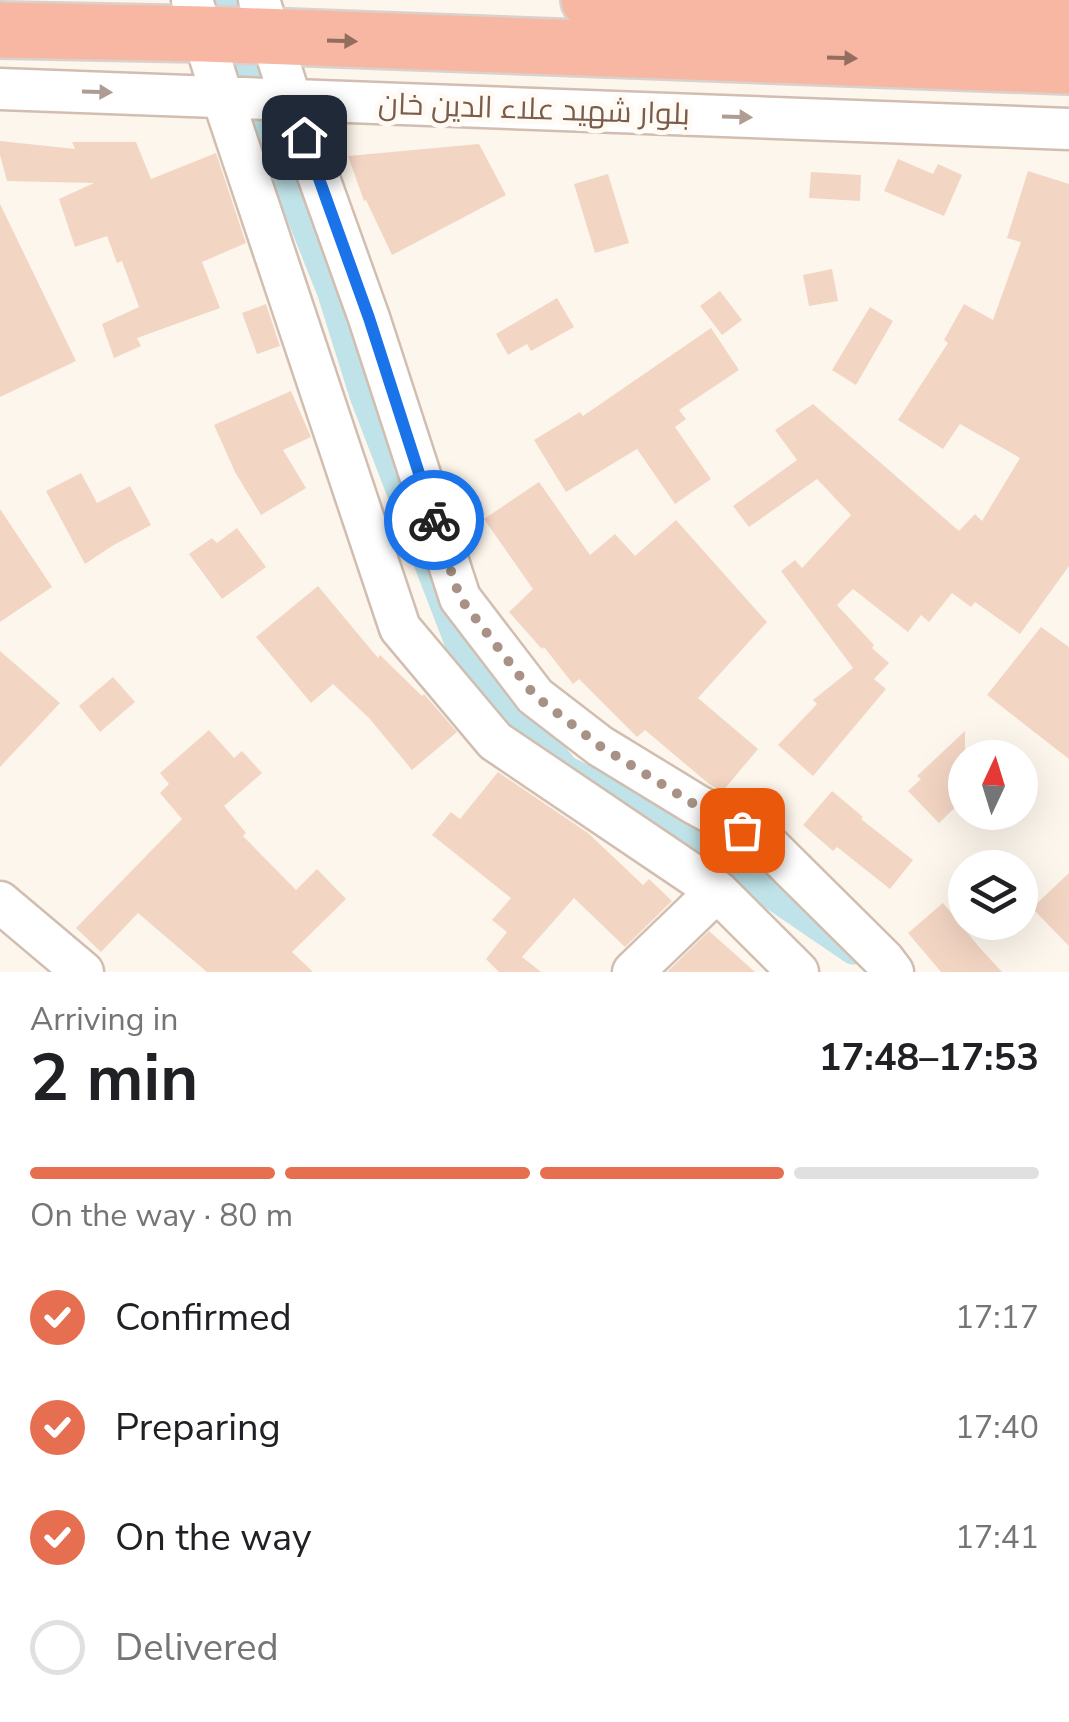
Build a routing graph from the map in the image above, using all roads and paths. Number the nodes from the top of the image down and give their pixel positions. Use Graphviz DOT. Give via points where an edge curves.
graph roads {
  1 [pos="590,0"];
  2 [pos="1069,16"];
  3 [pos="198,17"];
  4 [pos="265,19"];
  5 [pos="0,30"];
  6 [pos="1069,66"];
  7 [pos="0,89"];
  8 [pos="222,96"];
  9 [pos="291,100"];
  10 [pos="1069,129"];
  11 [pos="717,891"];
  12 [pos="0,902"];
  13 [pos="83,972"];
  14 [pos="634,972"];
  15 [pos="798,972"];
  16 [pos="892,972"];
  1 -- 2 [label="highway"];
  3 -- 4 [label="highway"];
  3 -- 5 [label="highway"];
  3 -- 8 [label="street"];
  4 -- 6 [label="highway, one-way"];
  4 -- 9 [label="street"];
  7 -- 8 [label="street, بلوار شهید علاء الدین خان, one-way"];
  8 -- 9 [label="street, بلوار شهید علاء الدین خان"];
  8 -- 11 [label="street" via="400,628 495,742"];
  9 -- 10 [label="street, بلوار شهید علاء الدین خان, one-way"];
  9 -- 16 [label="street" via="460,598 535,696 600,746 765,842"];
  11 -- 14 [label="street"];
  11 -- 15 [label="street"];
  12 -- 13 [label="street"];
}
